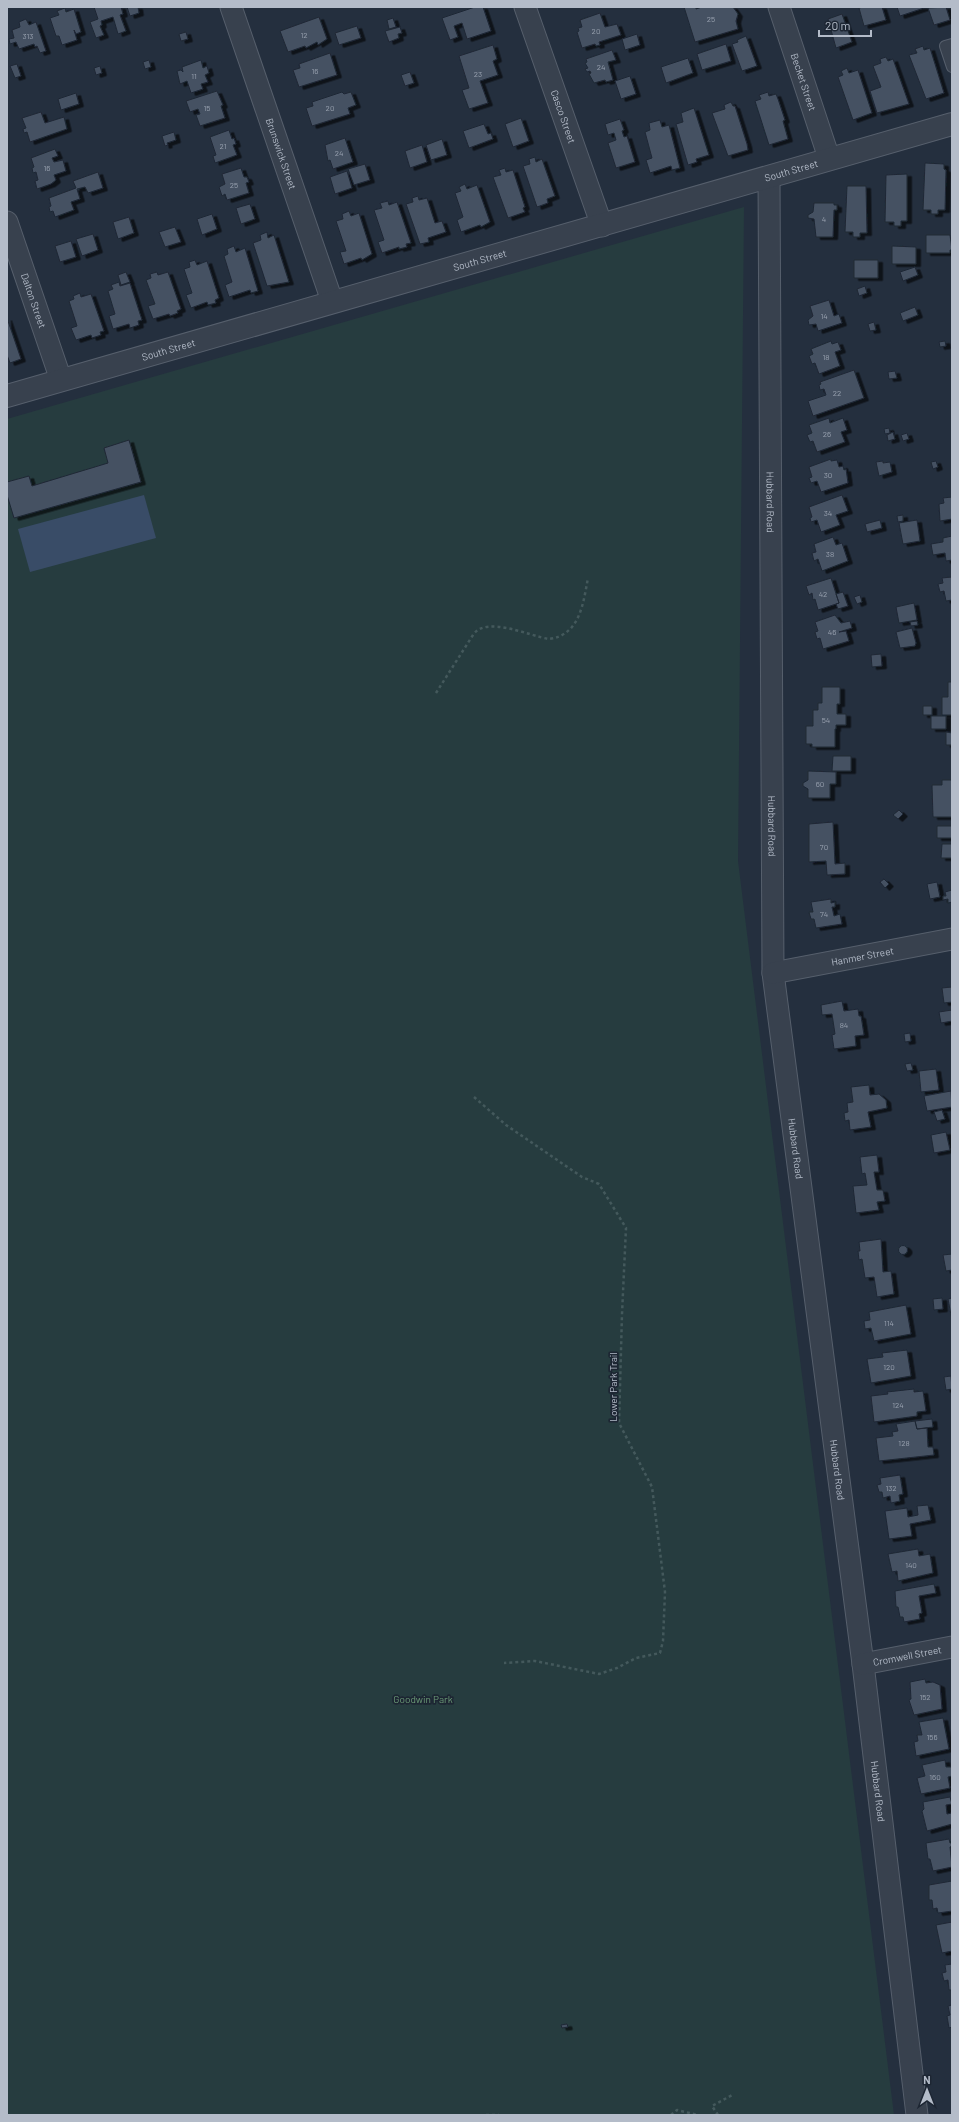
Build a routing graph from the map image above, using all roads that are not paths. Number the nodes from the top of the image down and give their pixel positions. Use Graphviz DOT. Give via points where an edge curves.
graph roads {
  1 [pos="231,7"];
  2 [pos="525,7"];
  3 [pos="779,7"];
  4 [pos="952,44"];
  5 [pos="952,67"];
  6 [pos="952,124"];
  7 [pos="829,158"];
  8 [pos="769,177"];
  9 [pos="7,222"];
  10 [pos="602,226"];
  11 [pos="332,301"];
  12 [pos="61,380"];
  13 [pos="7,396"];
  14 [pos="952,939"];
  15 [pos="772,973"];
  16 [pos="952,1648"];
  17 [pos="863,1664"];
  18 [pos="916,2115"];
  1 -- 11 [label="street, Brunswick Street"];
  2 -- 10 [label="street, Casco Street"];
  3 -- 7 [label="street, Becket Street"];
  4 -- 5 [label="lane" via="945,46"];
  6 -- 7 [label="street, South Street"];
  7 -- 8 [label="street, South Street"];
  8 -- 10 [label="street, South Street"];
  8 -- 15 [label="street, Hubbard Road"];
  9 -- 12 [label="street, Dalton Street"];
  10 -- 11 [label="street, South Street"];
  11 -- 12 [label="street, South Street"];
  12 -- 13 [label="street, South Street"];
  14 -- 15 [label="street, Hanmer Street"];
  15 -- 17 [label="street, Hubbard Road"];
  16 -- 17 [label="street, Cromwell Street"];
  17 -- 18 [label="street, Hubbard Road"];
}
